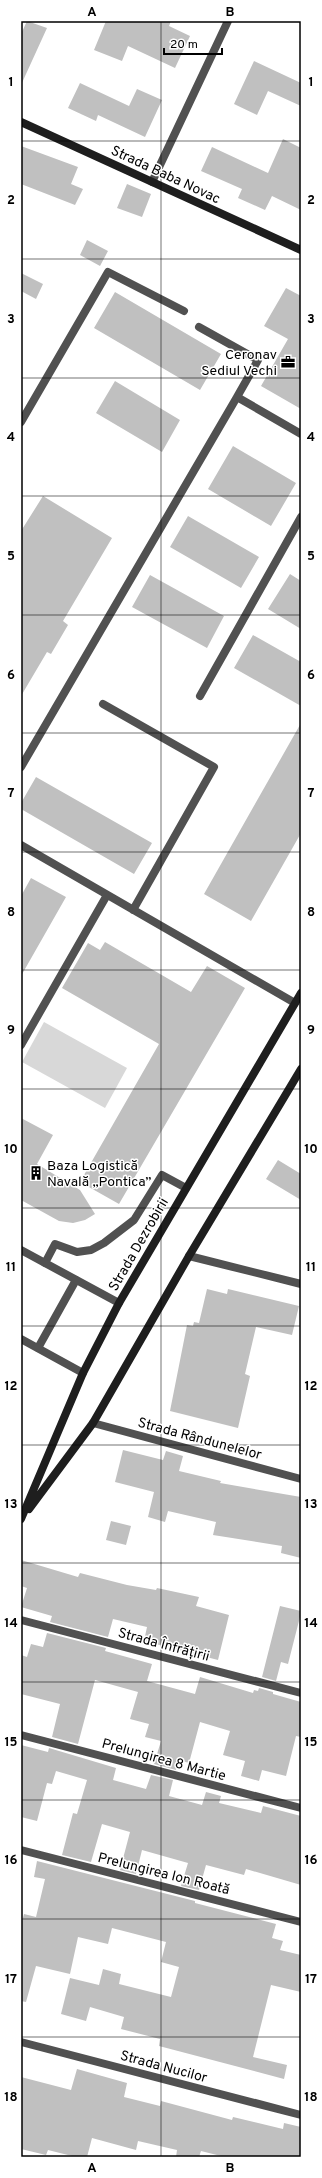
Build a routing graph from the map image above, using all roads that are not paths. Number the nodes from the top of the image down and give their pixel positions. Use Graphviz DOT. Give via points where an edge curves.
graph roads {
  1 [pos="228,21"];
  2 [pos="21,122"];
  3 [pos="152,182"];
  4 [pos="301,250"];
  5 [pos="184,311"];
  6 [pos="199,327"];
  7 [pos="237,397"];
  8 [pos="23,412"];
  9 [pos="21,422"];
  10 [pos="301,434"];
  11 [pos="301,517"];
  12 [pos="200,696"];
  13 [pos="103,704"];
  14 [pos="21,767"];
  15 [pos="21,845"];
  16 [pos="107,895"];
  17 [pos="133,910"];
  18 [pos="301,993"];
  19 [pos="295,1003"];
  20 [pos="21,1045"];
  21 [pos="301,1070"];
  22 [pos="186,1188"];
  23 [pos="21,1250"];
  24 [pos="189,1256"];
  25 [pos="45,1263"];
  26 [pos="76,1280"];
  27 [pos="301,1284"];
  28 [pos="119,1303"];
  29 [pos="21,1339"];
  30 [pos="38,1348"];
  31 [pos="83,1373"];
  32 [pos="93,1423"];
  33 [pos="301,1479"];
  34 [pos="21,1519"];
  35 [pos="21,1620"];
  36 [pos="301,1693"];
  37 [pos="21,1735"];
  38 [pos="301,1808"];
  39 [pos="21,1850"];
  40 [pos="301,1922"];
  41 [pos="21,2042"];
  42 [pos="301,2115"];
  1 -- 3 [label="street"];
  2 -- 3 [label="main road, Strada Baba Novac"];
  3 -- 4 [label="main road, Strada Baba Novac"];
  5 -- 8 [label="street" via="108,272"];
  6 -- 7 [label="street" via="258,360"];
  7 -- 10 [label="street"];
  7 -- 14 [label="street"];
  8 -- 9 [label="street"];
  11 -- 12 [label="street"];
  13 -- 17 [label="street" via="214,767"];
  15 -- 16 [label="street"];
  16 -- 17 [label="street"];
  16 -- 20 [label="street"];
  17 -- 19 [label="street"];
  18 -- 19 [label="main road, Strada Dezrobirii"];
  19 -- 22 [label="main road, Strada Dezrobirii"];
  21 -- 24 [label="main road, Strada Dezrobirii"];
  22 -- 25 [label="street" via="162,1175 134,1220 104,1244 91,1250 77,1252 55,1244"];
  22 -- 28 [label="main road, Strada Dezrobirii"];
  23 -- 25 [label="street"];
  24 -- 27 [label="street"];
  24 -- 32 [label="main road, Strada Dezrobirii"];
  25 -- 26 [label="street"];
  26 -- 28 [label="street"];
  26 -- 30 [label="street"];
  28 -- 31 [label="main road, Strada Dezrobirii"];
  29 -- 30 [label="street"];
  30 -- 31 [label="street"];
  31 -- 34 [label="main road, Strada Dezrobirii"];
  32 -- 33 [label="street, Strada Rândunelelor"];
  32 -- 34 [label="main road, Strada Dezrobirii"];
  35 -- 36 [label="street, Strada Înfrățirii"];
  37 -- 38 [label="street, Prelungirea 8 Martie"];
  39 -- 40 [label="street, Prelungirea Ion Roată"];
  41 -- 42 [label="street, Strada Nucilor"];
}
